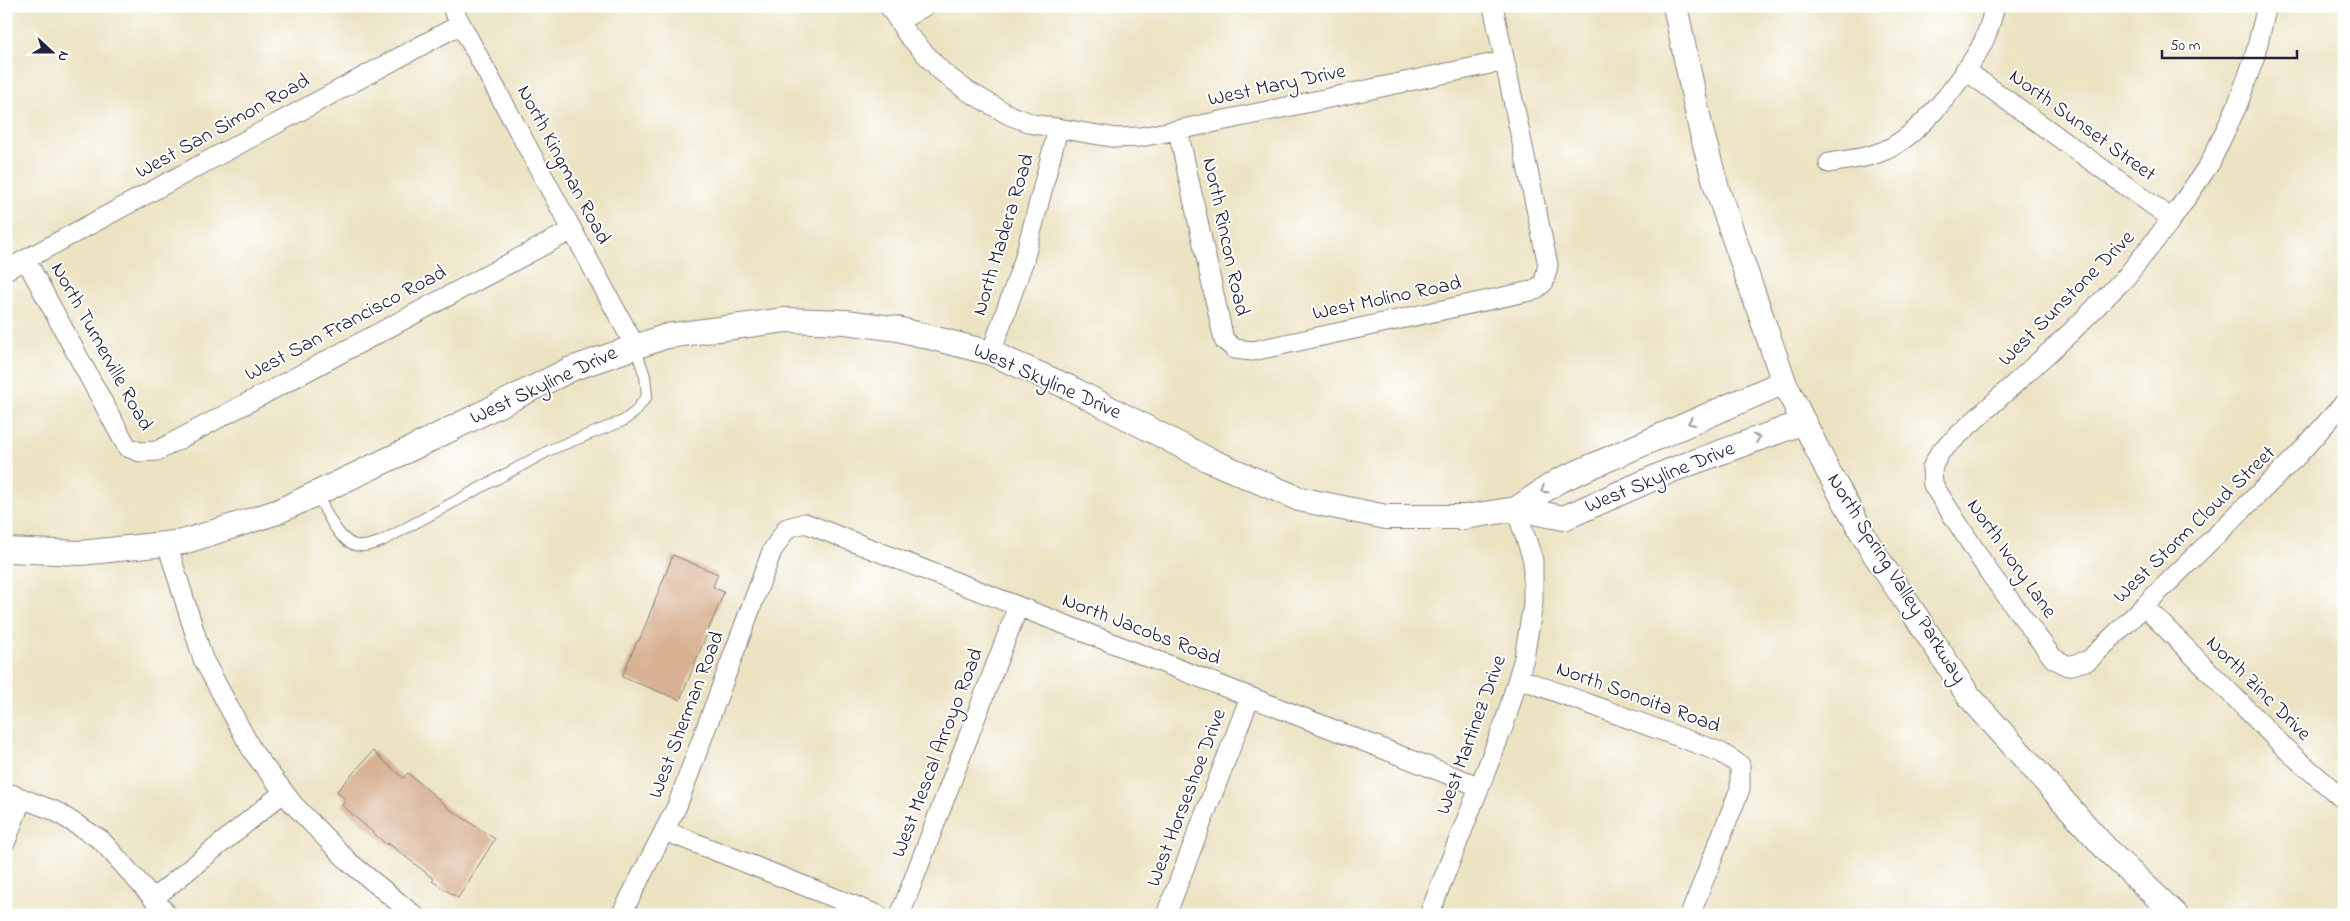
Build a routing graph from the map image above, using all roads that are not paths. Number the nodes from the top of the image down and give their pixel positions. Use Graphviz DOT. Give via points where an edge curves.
graph roads {
  1 [pos="451,6"];
  2 [pos="925,6"];
  3 [pos="1493,6"];
  4 [pos="1675,6"];
  5 [pos="1995,6"];
  6 [pos="2267,6"];
  7 [pos="894,14"];
  8 [pos="461,24"];
  9 [pos="1504,61"];
  10 [pos="1965,70"];
  11 [pos="1058,129"];
  12 [pos="1178,130"];
  13 [pos="1829,163"];
  14 [pos="2172,220"];
  15 [pos="572,230"];
  16 [pos="26,260"];
  17 [pos="6,270"];
  18 [pos="635,346"];
  19 [pos="1235,349"];
  20 [pos="991,353"];
  21 [pos="1784,382"];
  22 [pos="2344,403"];
  23 [pos="1804,422"];
  24 [pos="140,452"];
  25 [pos="1932,468"];
  26 [pos="317,493"];
  27 [pos="1516,509"];
  28 [pos="787,528"];
  29 [pos="167,544"];
  30 [pos="6,550"];
  31 [pos="2144,606"];
  32 [pos="1018,607"];
  33 [pos="2068,666"];
  34 [pos="1518,678"];
  35 [pos="1250,697"];
  36 [pos="1478,786"];
  37 [pos="284,792"];
  38 [pos="2342,794"];
  39 [pos="14,795"];
  40 [pos="665,832"];
  41 [pos="6,841"];
  42 [pos="154,898"];
  43 [pos="168,915"];
  44 [pos="414,915"];
  45 [pos="621,915"];
  46 [pos="878,915"];
  47 [pos="900,915"];
  48 [pos="1166,915"];
  49 [pos="1429,915"];
  50 [pos="1690,915"];
  51 [pos="2176,915"];
  1 -- 8 [label="street, North Kingman Road"];
  2 -- 7 [label="street"];
  3 -- 9 [label="street"];
  4 -- 21 [label="street, North Spring Valley Parkway" via="1717,189"];
  5 -- 10 [label="street" via="1979,49"];
  6 -- 14 [label="street, West Sunstone Drive" via="2254,59 2236,106 2210,163"];
  7 -- 11 [label="street, West Mary Drive" via="918,48 966,90 1009,115"];
  8 -- 15 [label="street, North Kingman Road"];
  8 -- 16 [label="street, West San Simon Road"];
  9 -- 12 [label="street, West Mary Drive"];
  9 -- 19 [label="street, West Molino Road" via="1548,265 1544,282 1535,290 1253,351"];
  10 -- 13 [label="street" via="1923,122 1899,143 1878,153"];
  10 -- 14 [label="street, North Sunset Street"];
  11 -- 12 [label="street, West Mary Drive" via="1117,138"];
  11 -- 20 [label="street, North Madera Road" via="1024,260"];
  12 -- 19 [label="street, North Rincon Road" via="1224,340"];
  14 -- 25 [label="street, West Sunstone Drive" via="2126,277 1940,452"];
  15 -- 18 [label="street, North Kingman Road"];
  15 -- 24 [label="street, West San Francisco Road" via="157,451"];
  16 -- 17 [label="street, West San Simon Road"];
  16 -- 24 [label="street, North Turnerville Road" via="128,447"];
  18 -- 20 [label="street, West Skyline Drive" via="668,336 785,320 846,322 898,329"];
  18 -- 26 [label="street, West Skyline Drive" via="571,369"];
  18 -- 26 [label="lane" via="648,396 635,412 552,449 382,541 362,547 346,540 331,523"];
  20 -- 27 [label="street, West Skyline Drive" via="1068,387 1207,459 1299,499 1386,518 1465,517"];
  21 -- 23 [label="street, North Spring Valley Parkway"];
  21 -- 27 [label="street, West Skyline Drive, one-way" via="1558,481"];
  22 -- 31 [label="street, West Storm Cloud Street" via="2298,455"];
  27 -- 23 [label="street, West Skyline Drive, one-way" via="1564,518 1672,470"];
  23 -- 51 [label="street, North Spring Valley Parkway" via="1870,547 1968,695 2109,852"];
  25 -- 33 [label="street, North Ivory Lane" via="1933,485 1991,576 2053,658"];
  26 -- 29 [label="street, West Skyline Drive" via="277,512 183,542"];
  27 -- 34 [label="street, West Martinez Drive" via="1533,560 1533,604"];
  28 -- 32 [label="street, North Jacobs Road" via="805,523"];
  28 -- 40 [label="street, West Sherman Road" via="772,551"];
  29 -- 30 [label="street, West Skyline Drive" via="81,553"];
  29 -- 37 [label="street" via="203,659 253,752"];
  31 -- 33 [label="street, West Storm Cloud Street" via="2089,660"];
  31 -- 38 [label="street, North Zinc Drive" via="2289,752"];
  32 -- 35 [label="street, North Jacobs Road"];
  32 -- 47 [label="street, West Mescal Arroyo Road"];
  34 -- 36 [label="street, West Martinez Drive"];
  34 -- 50 [label="street, North Sonoita Road" via="1720,752 1740,766 1740,789"];
  35 -- 36 [label="street, North Jacobs Road"];
  35 -- 48 [label="street, West Horseshoe Drive"];
  36 -- 49 [label="street, West Martinez Drive"];
  37 -- 42 [label="street"];
  37 -- 44 [label="street" via="349,862"];
  39 -- 41 [label="street"];
  39 -- 42 [label="street" via="55,811 101,840"];
  40 -- 45 [label="street, West Sherman Road"];
  40 -- 46 [label="street"];
  42 -- 43 [label="street"];
}
